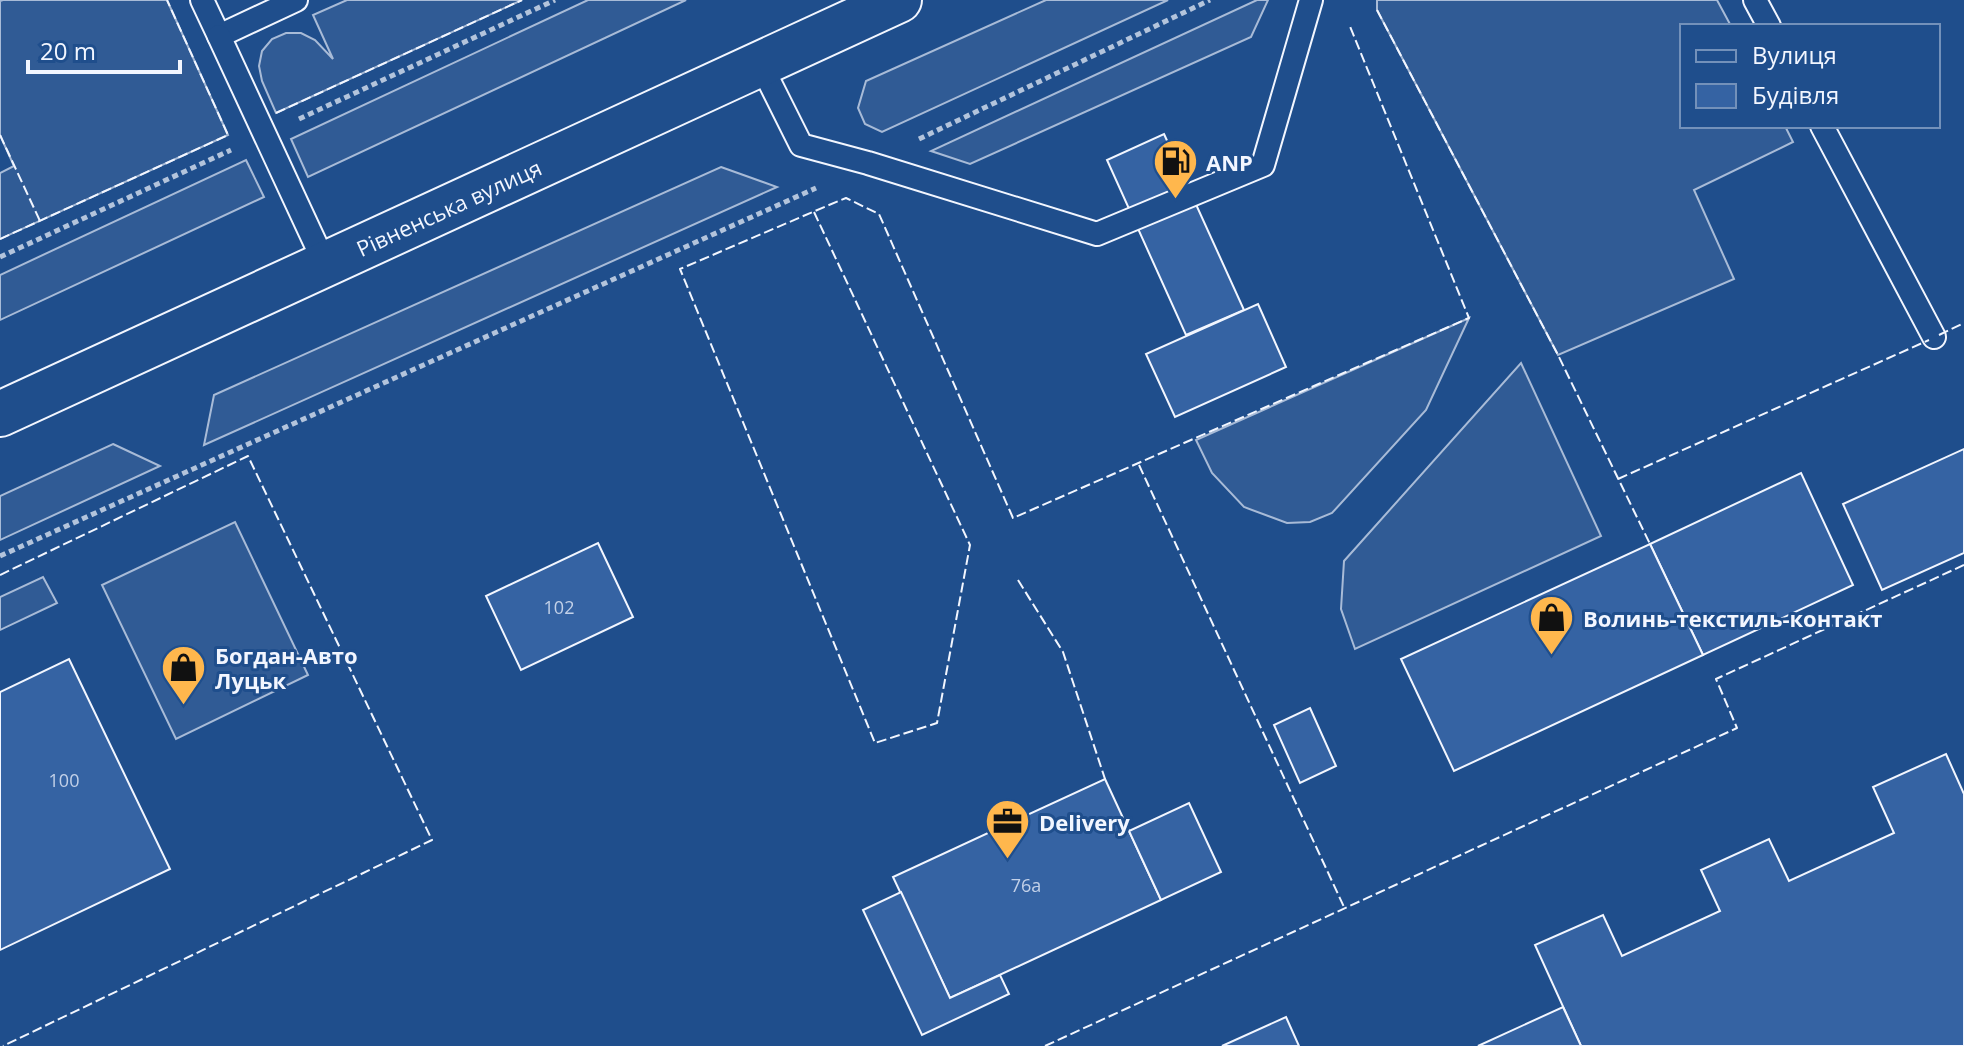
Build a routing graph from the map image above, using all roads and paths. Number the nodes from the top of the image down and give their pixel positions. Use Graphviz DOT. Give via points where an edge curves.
graph roads {
  1 [pos="202,0"];
  2 [pos="296,0"];
  3 [pos="899,0"];
  4 [pos="1210,0"];
  5 [pos="1311,0"];
  6 [pos="1755,0"];
  7 [pos="1768,24"];
  8 [pos="219,36"];
  9 [pos="760,63"];
  10 [pos="1823,128"];
  11 [pos="868,163"];
  12 [pos="325,264"];
  13 [pos="1934,337"];
  14 [pos="0,414"];
  15 [pos="0,556"];
  1 -- 8 [label="lane"];
  2 -- 8 [label="lane"];
  3 -- 9 [label="main road, Рівненська вулиця"];
  4 -- 11 [label="path"];
  5 -- 11 [label="lane" via="1263,165 1097,234"];
  6 -- 7 [label="lane"];
  8 -- 12 [label="lane"];
  9 -- 11 [label="lane" via="801,145"];
  9 -- 12 [label="main road, Рівненська вулиця"];
  10 -- 13 [label="lane"];
  11 -- 15 [label="path"];
  12 -- 14 [label="main road, Рівненська вулиця"];
}
